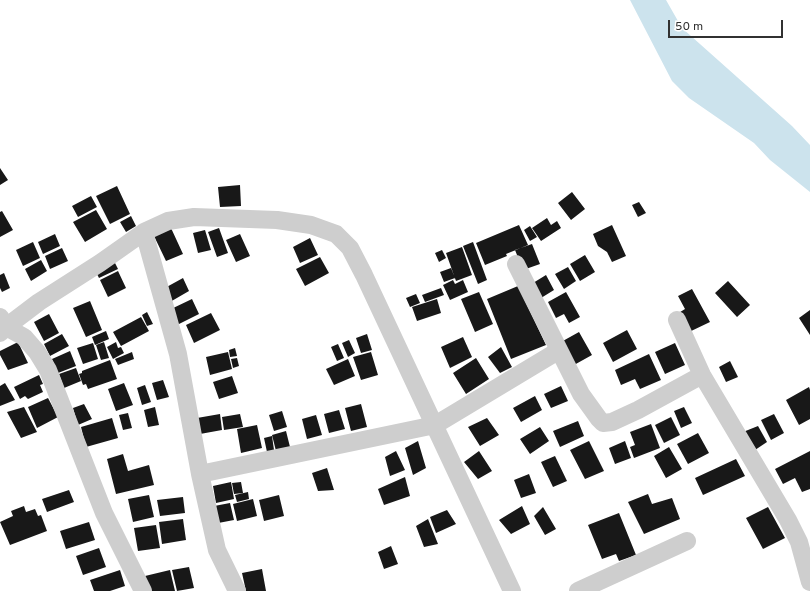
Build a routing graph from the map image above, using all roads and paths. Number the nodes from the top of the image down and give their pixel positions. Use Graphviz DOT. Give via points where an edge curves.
graph roads {
  1 [pos="144,232"];
  2 [pos="516,264"];
  3 [pos="677,320"];
  4 [pos="2,326"];
  5 [pos="558,351"];
  6 [pos="702,375"];
  7 [pos="434,425"];
  8 [pos="200,474"];
  9 [pos="687,541"];
  10 [pos="810,582"];
  11 [pos="234,590"];
  12 [pos="143,591"];
  13 [pos="512,591"];
  14 [pos="578,591"];
  1 -- 4 [label="street"];
  1 -- 7 [label="street" via="168,221 194,217 277,220 311,225 336,234 350,248"];
  1 -- 8 [label="street" via="178,354"];
  2 -- 5 [label="street"];
  3 -- 6 [label="street"];
  4 -- 12 [label="street" via="24,338 48,370 104,513"];
  5 -- 6 [label="street" via="581,394 603,423 612,422 638,410"];
  5 -- 7 [label="street"];
  6 -- 10 [label="street" via="788,520 799,542"];
  7 -- 8 [label="street"];
  7 -- 13 [label="street"];
  8 -- 11 [label="street" via="217,550"];
  9 -- 14 [label="street"];
}
